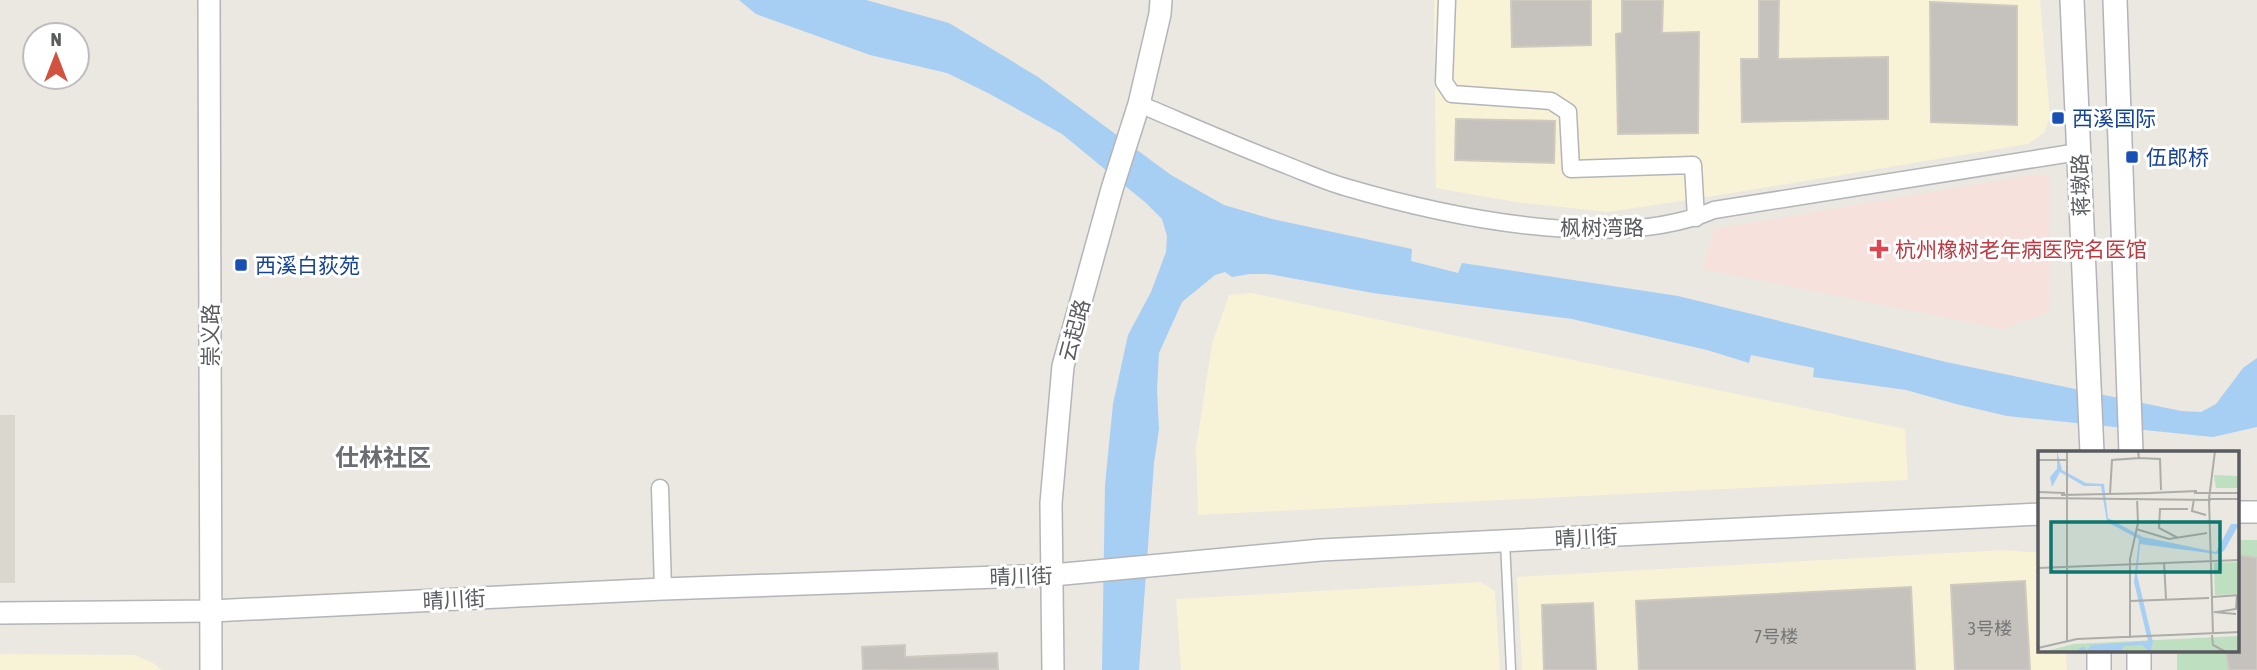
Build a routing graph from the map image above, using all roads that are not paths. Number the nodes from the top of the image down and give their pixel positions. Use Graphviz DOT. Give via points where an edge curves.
graph roads {
  1 [pos="209,0"];
  2 [pos="1160,0"];
  3 [pos="1447,0"];
  4 [pos="2072,0"];
  5 [pos="2115,0"];
  6 [pos="1139,104"];
  7 [pos="2078,152"];
  8 [pos="1696,218"];
  9 [pos="2092,451"];
  10 [pos="2131,451"];
  11 [pos="660,488"];
  12 [pos="2038,514"];
  13 [pos="1505,541"];
  14 [pos="1053,575"];
  15 [pos="663,589"];
  16 [pos="212,611"];
  17 [pos="0,613"];
  18 [pos="2099,652"];
  19 [pos="2139,652"];
  20 [pos="211,670"];
  21 [pos="1053,670"];
  22 [pos="1511,670"];
  23 [pos="2099,670"];
  24 [pos="2139,670"];
  1 -- 16 [label="street, 崇义路"];
  2 -- 6 [label="street, 云起路"];
  3 -- 8 [label="street" via="1444,82 1452,94 1551,101 1567,112 1571,169 1693,165"];
  4 -- 7 [label="main road, 蒋墩路"];
  5 -- 10 [label="main road, 蒋墩路"];
  6 -- 8 [label="street, 枫树湾路" via="1343,187 1481,219 1570,230 1654,227"];
  6 -- 14 [label="street, 云起路" via="1063,366 1051,503"];
  7 -- 8 [label="street, 枫树湾路" via="1714,210"];
  7 -- 9 [label="main road, 蒋墩路"];
  11 -- 15 [label="street"];
  12 -- 13 [label="street, 晴川街"];
  13 -- 14 [label="street, 晴川街" via="1321,550"];
  13 -- 22 [label="lane"];
  14 -- 15 [label="street, 晴川街"];
  14 -- 21 [label="street, 云起路"];
  15 -- 16 [label="street, 晴川街"];
  16 -- 17 [label="street, 晴川街"];
  16 -- 20 [label="street, 崇义路"];
  18 -- 23 [label="main road"];
  19 -- 24 [label="main road"];
}
